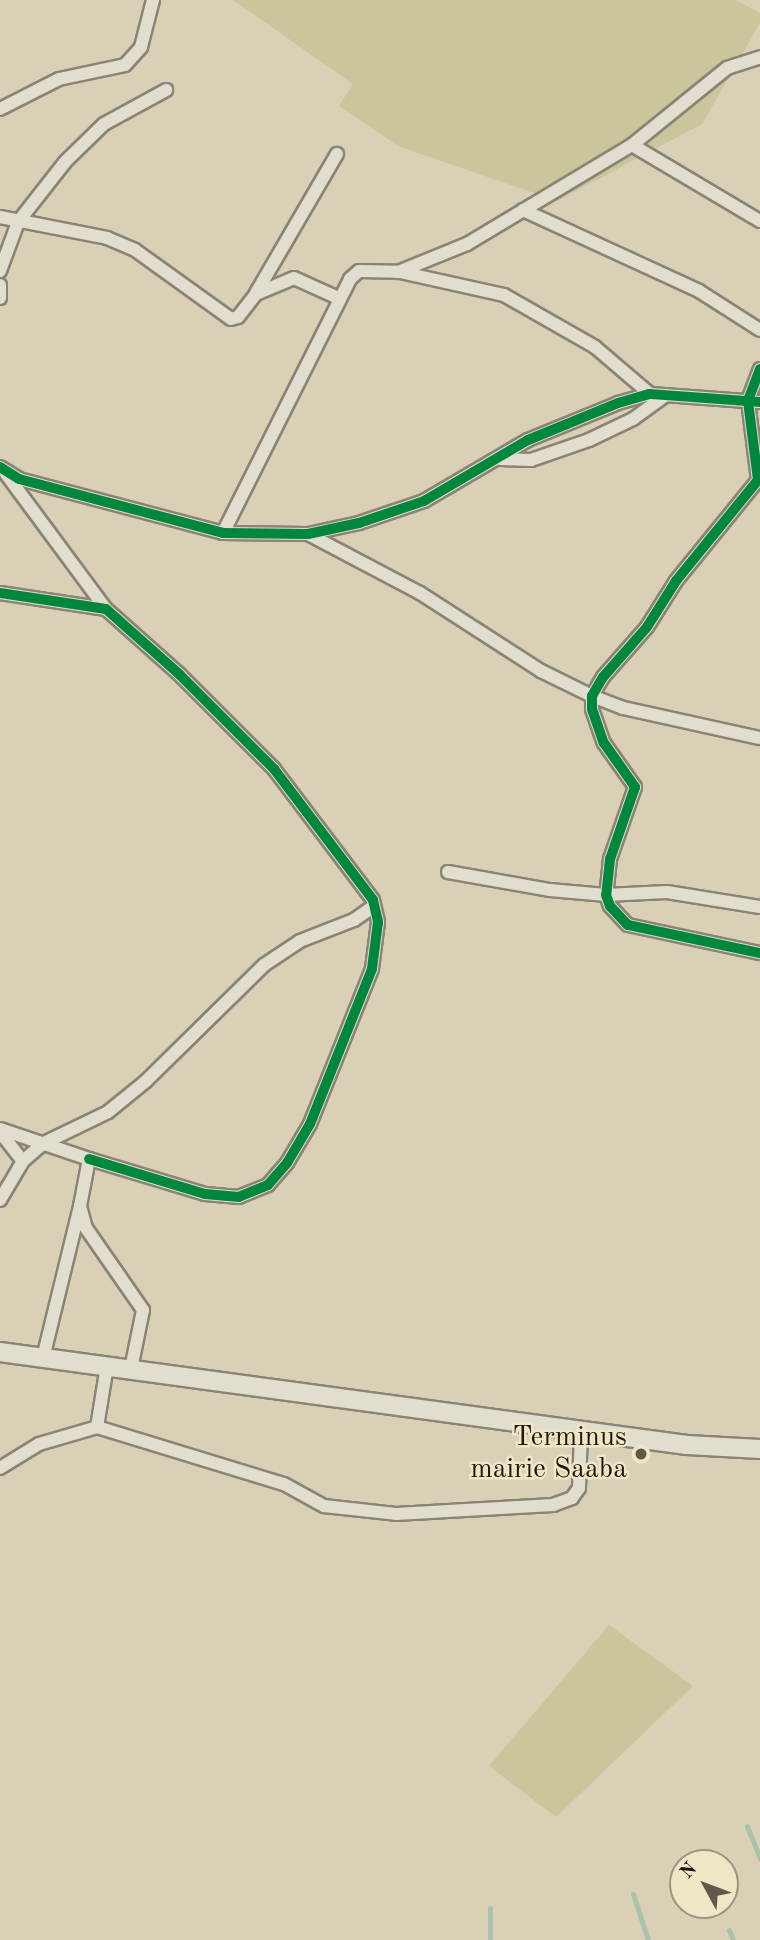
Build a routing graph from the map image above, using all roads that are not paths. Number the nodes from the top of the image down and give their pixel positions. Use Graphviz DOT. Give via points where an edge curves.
graph roads {
  1 [pos="153,0"];
  2 [pos="760,57"];
  3 [pos="166,90"];
  4 [pos="0,109"];
  5 [pos="632,145"];
  6 [pos="337,154"];
  7 [pos="523,210"];
  8 [pos="0,217"];
  9 [pos="760,221"];
  10 [pos="18,222"];
  11 [pos="0,271"];
  12 [pos="398,272"];
  13 [pos="0,285"];
  14 [pos="256,293"];
  15 [pos="0,298"];
  16 [pos="338,298"];
  17 [pos="760,330"];
  18 [pos="760,369"];
  19 [pos="650,394"];
  20 [pos="666,395"];
  21 [pos="754,402"];
  22 [pos="500,459"];
  23 [pos="2,469"];
  24 [pos="223,533"];
  25 [pos="308,534"];
  26 [pos="0,593"];
  27 [pos="106,609"];
  28 [pos="592,696"];
  29 [pos="760,738"];
  30 [pos="448,872"];
  31 [pos="606,895"];
  32 [pos="374,906"];
  33 [pos="760,907"];
  34 [pos="760,953"];
  35 [pos="0,1131"];
  36 [pos="44,1143"];
  37 [pos="89,1159"];
  38 [pos="23,1161"];
  39 [pos="0,1200"];
  40 [pos="80,1206"];
  41 [pos="0,1352"];
  42 [pos="43,1358"];
  43 [pos="107,1366"];
  44 [pos="131,1369"];
  45 [pos="97,1427"];
  46 [pos="581,1430"];
  47 [pos="760,1448"];
  48 [pos="0,1468"];
  1 -- 4 [label="street" via="141,47 125,65 59,79"];
  2 -- 5 [label="street" via="727,68"];
  3 -- 10 [label="street" via="104,124 65,162"];
  5 -- 7 [label="street"];
  5 -- 9 [label="street"];
  6 -- 14 [label="street"];
  7 -- 12 [label="street" via="444,255"];
  7 -- 17 [label="street" via="699,291"];
  8 -- 10 [label="street"];
  10 -- 11 [label="street"];
  10 -- 14 [label="street" via="107,239 135,250 230,319 238,317"];
  12 -- 16 [label="street" via="359,271"];
  12 -- 19 [label="street" via="505,295 595,347"];
  13 -- 15 [label="street"];
  14 -- 16 [label="street" via="294,278"];
  16 -- 24 [label="street"];
  18 -- 21 [label="street"];
  19 -- 20 [label="street"];
  19 -- 22 [label="street" via="576,417"];
  20 -- 21 [label="street"];
  20 -- 22 [label="street" via="633,419 589,440 531,460"];
  21 -- 28 [label="street" via="758,480"];
  22 -- 25 [label="street" via="424,501"];
  23 -- 24 [label="street" via="19,480"];
  23 -- 27 [label="street"];
  24 -- 25 [label="street"];
  25 -- 28 [label="street" via="419,593 541,671"];
  26 -- 27 [label="street"];
  27 -- 32 [label="street" via="274,769"];
  28 -- 29 [label="street" via="623,708"];
  28 -- 31 [label="street" via="604,743 636,790 610,859"];
  30 -- 31 [label="street"];
  31 -- 33 [label="street" via="667,892"];
  31 -- 34 [label="street" via="628,925"];
  32 -- 36 [label="street" via="354,920 300,941 264,965 127,1097 92,1121"];
  32 -- 37 [label="street" via="378,922 372,969 310,1124 268,1185 239,1197 205,1194"];
  35 -- 36 [label="street"];
  35 -- 38 [label="street"];
  36 -- 37 [label="street"];
  36 -- 38 [label="street"];
  37 -- 40 [label="street"];
  38 -- 39 [label="street"];
  40 -- 42 [label="street"];
  40 -- 44 [label="street" via="88,1234 143,1310"];
  41 -- 42 [label="street"];
  42 -- 43 [label="street"];
  43 -- 44 [label="street"];
  43 -- 45 [label="street"];
  44 -- 46 [label="street"];
  45 -- 46 [label="street" via="284,1484 324,1506 396,1514 553,1504 572,1498 579,1488"];
  45 -- 48 [label="street" via="39,1444"];
  46 -- 47 [label="street" via="722,1448"];
}
